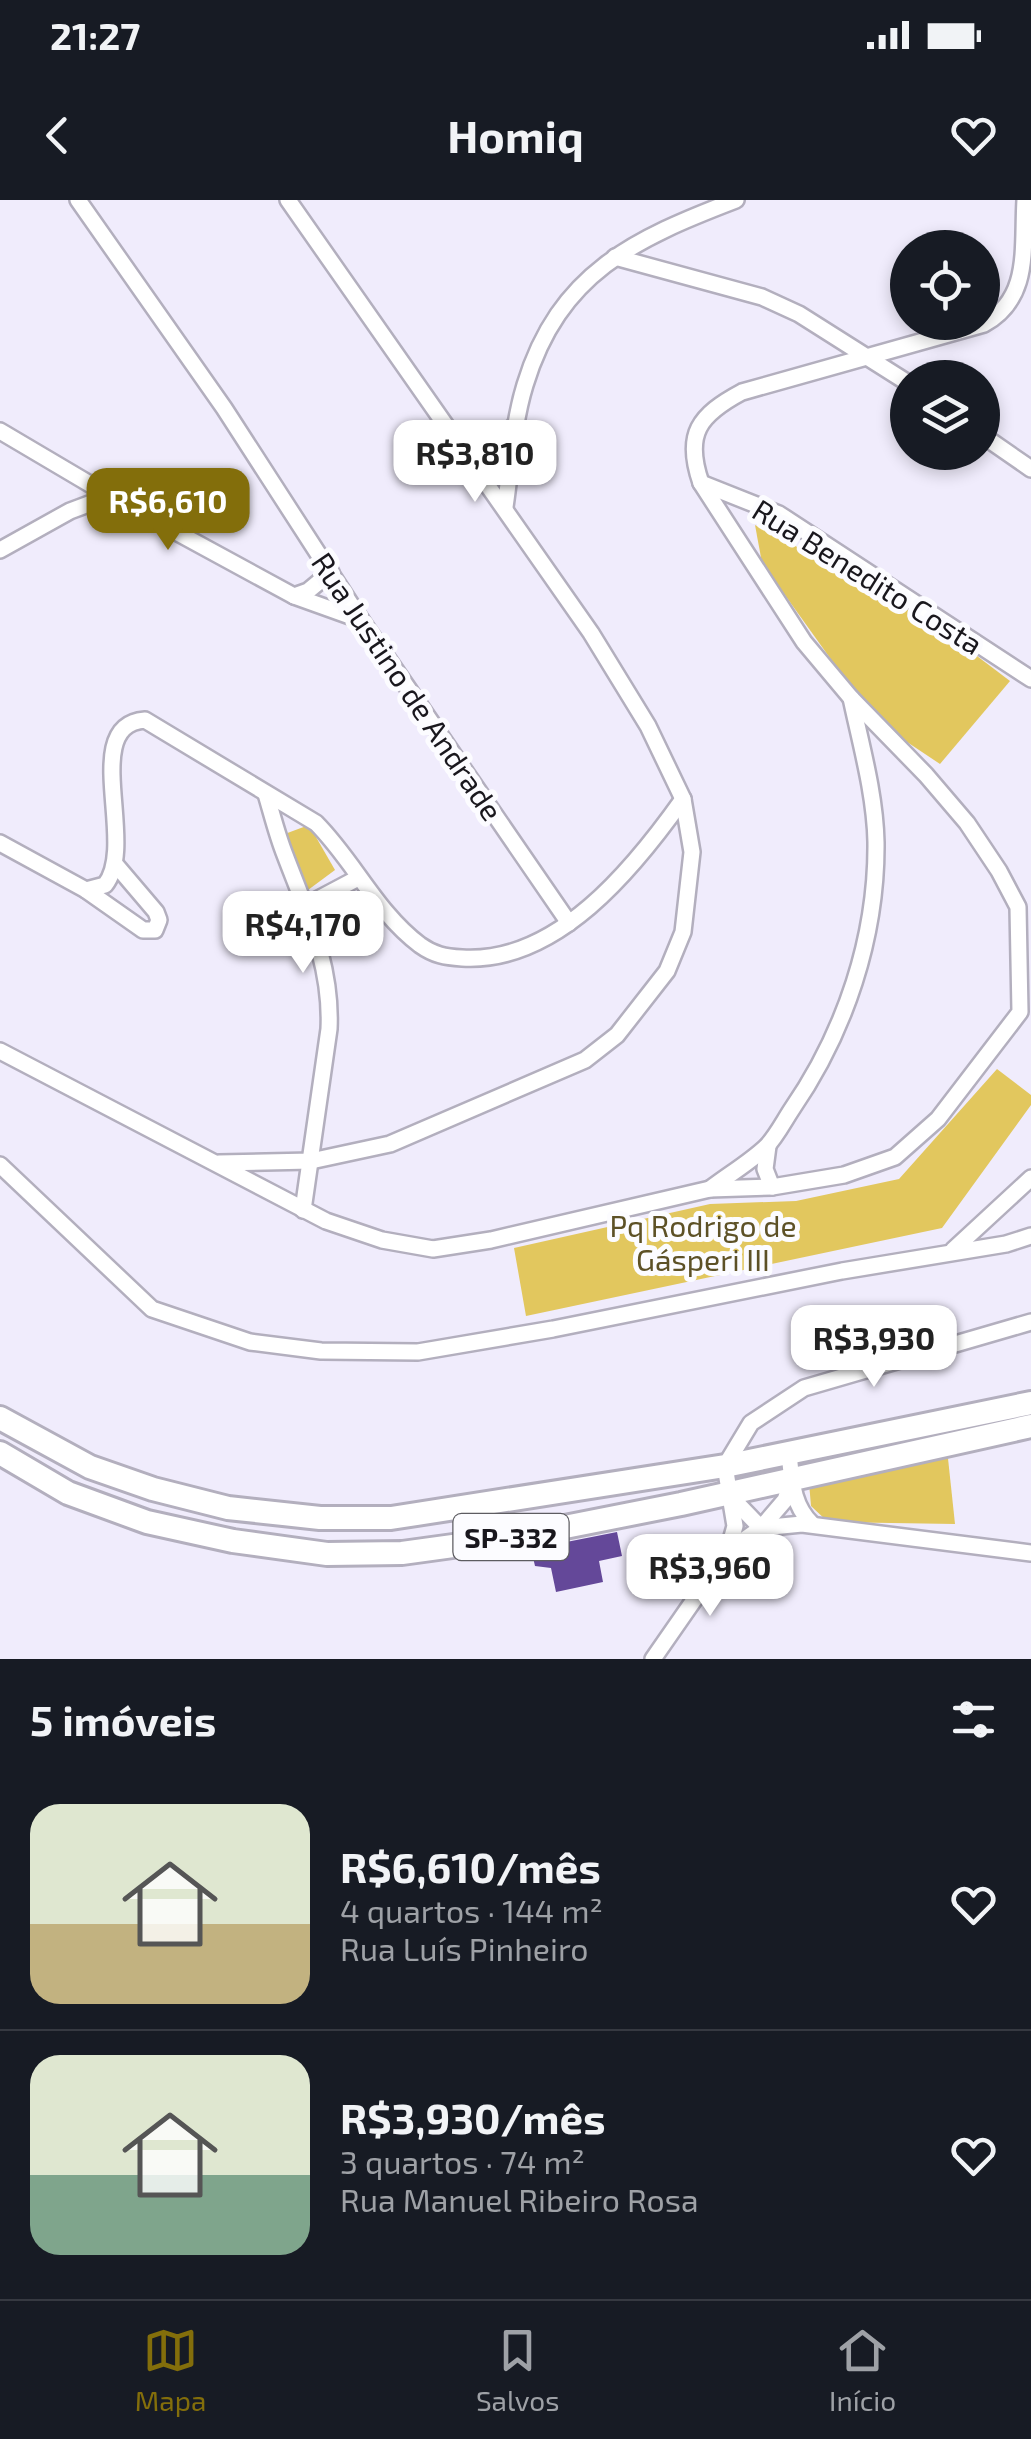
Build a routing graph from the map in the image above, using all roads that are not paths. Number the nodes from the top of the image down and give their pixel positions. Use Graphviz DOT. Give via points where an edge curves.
graph roads {
  1 [pos="78,200"];
  2 [pos="288,200"];
  3 [pos="736,200"];
  4 [pos="1025,200"];
  5 [pos="615,257"];
  6 [pos="866,355"];
  7 [pos="890,372"];
  8 [pos="516,425"];
  9 [pos="0,430"];
  10 [pos="1000,447"];
  11 [pos="460,450"];
  12 [pos="1031,469"];
  13 [pos="701,482"];
  14 [pos="110,496"];
  15 [pos="505,507"];
  16 [pos="0,550"];
  17 [pos="331,572"];
  18 [pos="294,596"];
  19 [pos="361,620"];
  20 [pos="1031,679"];
  21 [pos="850,698"];
  22 [pos="266,794"];
  23 [pos="683,800"];
  24 [pos="0,843"];
  25 [pos="116,866"];
  26 [pos="358,878"];
  27 [pos="86,890"];
  28 [pos="306,905"];
  29 [pos="569,924"];
  30 [pos="1020,1012"];
  31 [pos="1031,1027"];
  32 [pos="0,1050"];
  33 [pos="768,1146"];
  34 [pos="311,1161"];
  35 [pos="215,1163"];
  36 [pos="0,1165"];
  37 [pos="1031,1178"];
  38 [pos="772,1187"];
  39 [pos="710,1189"];
  40 [pos="303,1210"];
  41 [pos="1031,1236"];
  42 [pos="951,1251"];
  43 [pos="1031,1322"];
  44 [pos="1031,1403"];
  45 [pos="0,1418"];
  46 [pos="1031,1426"];
  47 [pos="0,1453"];
  48 [pos="789,1454"];
  49 [pos="725,1466"];
  50 [pos="792,1480"];
  51 [pos="729,1493"];
  52 [pos="812,1524"];
  53 [pos="762,1528"];
  54 [pos="728,1552"];
  55 [pos="1030,1554"];
  56 [pos="653,1659"];
  1 -- 17 [label="street, Rua Justino de Andrade"];
  2 -- 11 [label="street"];
  3 -- 5 [label="street"];
  4 -- 6 [label="street" via="1020,286 1000,316"];
  5 -- 6 [label="street" via="762,297"];
  5 -- 8 [label="street" via="554,316"];
  6 -- 7 [label="street"];
  6 -- 13 [label="street" via="742,392 712,408 696,433 692,456"];
  8 -- 11 [label="street" via="478,450"];
  8 -- 15 [label="street"];
  9 -- 14 [label="street"];
  10 -- 12 [label="street"];
  11 -- 15 [label="street"];
  13 -- 20 [label="street, Rua Benedito Costa" via="779,514"];
  13 -- 21 [label="street" via="804,642"];
  14 -- 16 [label="street"];
  14 -- 18 [label="street"];
  15 -- 23 [label="street" via="638,710"];
  17 -- 18 [label="street"];
  17 -- 19 [label="street, Rua Justino de Andrade"];
  18 -- 19 [label="street"];
  19 -- 29 [label="street, Rua Justino de Andrade"];
  21 -- 30 [label="street" via="926,774 1000,871 1018,907"];
  21 -- 33 [label="street" via="876,842 868,921 858,973 830,1044"];
  22 -- 25 [label="street" via="146,720 132,721 122,730 111,765"];
  22 -- 26 [label="street" via="316,823"];
  22 -- 28 [label="street"];
  23 -- 29 [label="street" via="638,860"];
  23 -- 34 [label="street" via="692,852 683,932 667,971 617,1035 585,1060 466,1114 390,1144"];
  24 -- 27 [label="street"];
  25 -- 27 [label="street" via="105,885"];
  25 -- 27 [label="street" via="156,912 155,930 143,930"];
  26 -- 28 [label="street"];
  26 -- 29 [label="street" via="437,956 494,957"];
  28 -- 34 [label="street" via="330,1000"];
  30 -- 31 [label="street"];
  30 -- 38 [label="street" via="938,1118 896,1157"];
  32 -- 35 [label="street"];
  33 -- 38 [label="street" via="765,1169"];
  33 -- 39 [label="street"];
  34 -- 35 [label="street"];
  34 -- 40 [label="street"];
  35 -- 40 [label="street"];
  36 -- 42 [label="street" via="152,1309 250,1342 321,1351 418,1352"];
  37 -- 42 [label="street"];
  38 -- 39 [label="street"];
  39 -- 40 [label="street" via="432,1249 382,1240"];
  41 -- 42 [label="street"];
  43 -- 49 [label="street" via="804,1388 751,1424"];
  44 -- 48 [label="main road, SP-332"];
  45 -- 49 [label="main road, SP-332" via="90,1467 153,1489 228,1508 320,1518 391,1518"];
  46 -- 50 [label="main road, SP-332"];
  47 -- 51 [label="main road, SP-332" via="68,1493 146,1522 327,1554 416,1552 504,1539"];
  48 -- 49 [label="main road, SP-332"];
  48 -- 50 [label="street"];
  49 -- 51 [label="street"];
  50 -- 51 [label="main road, SP-332"];
  50 -- 52 [label="street" via="800,1511"];
  50 -- 53 [label="street"];
  51 -- 53 [label="street"];
  51 -- 54 [label="street" via="735,1526"];
  52 -- 53 [label="street"];
  52 -- 55 [label="street"];
  53 -- 54 [label="street"];
  54 -- 56 [label="street"];
}
